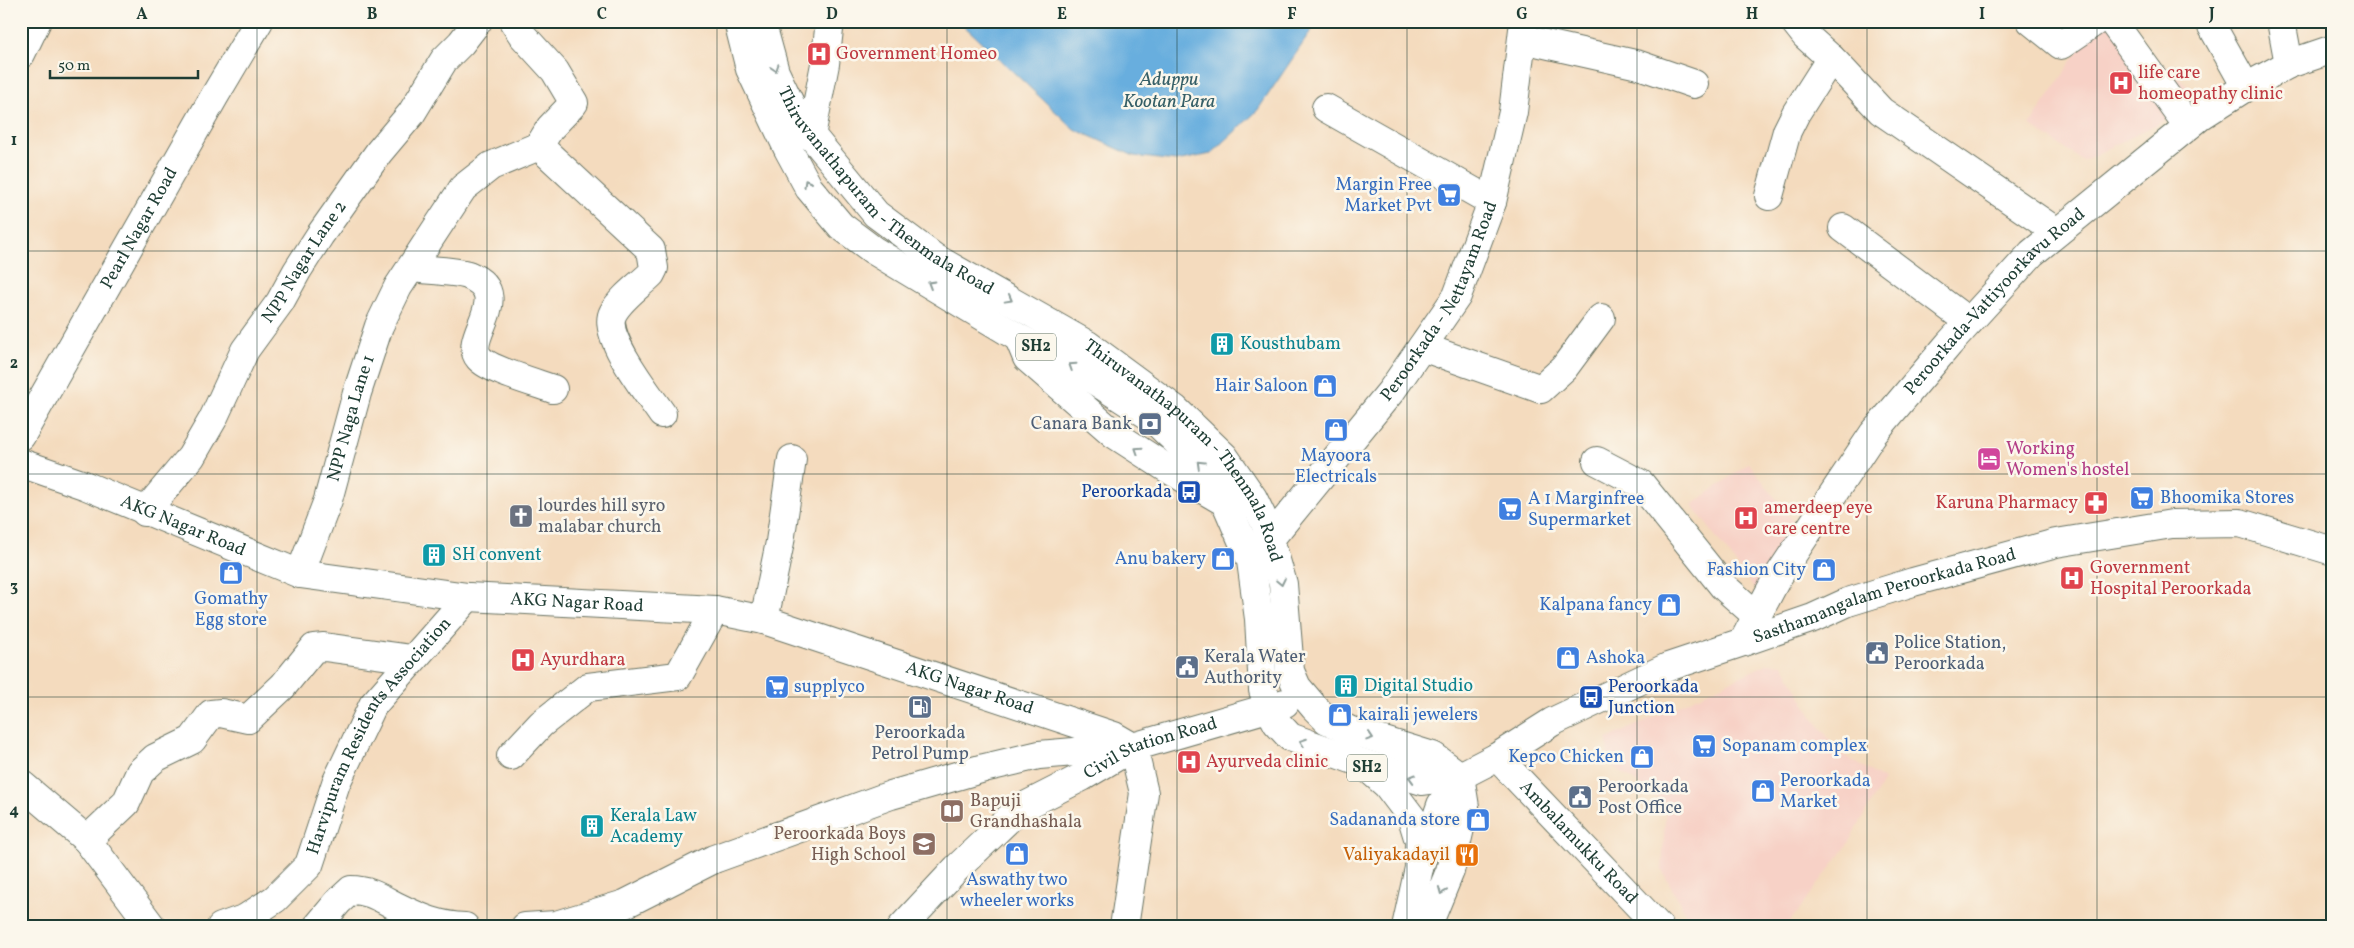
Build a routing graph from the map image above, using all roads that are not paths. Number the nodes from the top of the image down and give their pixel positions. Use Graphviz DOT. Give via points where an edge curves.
graph roads {
  1 [pos="38,21"];
  2 [pos="259,21"];
  3 [pos="478,21"];
  4 [pos="512,21"];
  5 [pos="738,21"];
  6 [pos="761,21"];
  7 [pos="830,21"];
  8 [pos="1794,21"];
  9 [pos="2031,21"];
  10 [pos="2096,21"];
  11 [pos="2112,21"];
  12 [pos="2209,21"];
  13 [pos="2281,21"];
  14 [pos="1524,30"];
  15 [pos="2333,49"];
  16 [pos="21,54"];
  17 [pos="1831,58"];
  18 [pos="2289,64"];
  19 [pos="1694,84"];
  20 [pos="2246,87"];
  21 [pos="1326,108"];
  22 [pos="2188,126"];
  23 [pos="800,142"];
  24 [pos="539,146"];
  25 [pos="1768,196"];
  26 [pos="1492,202"];
  27 [pos="1843,228"];
  28 [pos="2056,232"];
  29 [pos="411,268"];
  30 [pos="1037,314"];
  31 [pos="1601,318"];
  32 [pos="1969,322"];
  33 [pos="1019,338"];
  34 [pos="1422,348"];
  35 [pos="552,389"];
  36 [pos="662,414"];
  37 [pos="21,436"];
  38 [pos="792,459"];
  39 [pos="1598,461"];
  40 [pos="21,463"];
  41 [pos="145,512"];
  42 [pos="1260,551"];
  43 [pos="2333,551"];
  44 [pos="300,574"];
  45 [pos="468,598"];
  46 [pos="715,610"];
  47 [pos="1757,616"];
  48 [pos="764,620"];
  49 [pos="1743,642"];
  50 [pos="412,659"];
  51 [pos="1304,697"];
  52 [pos="1268,708"];
  53 [pos="1133,747"];
  54 [pos="511,756"];
  55 [pos="1497,757"];
  56 [pos="1362,763"];
  57 [pos="1460,776"];
  58 [pos="21,784"];
  59 [pos="87,840"];
  60 [pos="1419,868"];
  61 [pos="556,926"];
  62 [pos="152,927"];
  63 [pos="221,927"];
  64 [pos="317,927"];
  65 [pos="464,927"];
  66 [pos="525,927"];
  67 [pos="902,927"];
  68 [pos="1124,927"];
  69 [pos="1406,927"];
  70 [pos="1427,927"];
  71 [pos="1659,927"];
  1 -- 16 [label="street"];
  2 -- 37 [label="street, Pearl Nagar Road"];
  3 -- 41 [label="street, NPP Nagar Lane 2" via="444,60 412,114 379,152 320,235 280,302 245,350 213,419 191,457"];
  4 -- 24 [label="street" via="555,71 574,103 550,128"];
  5 -- 23 [label="street, Thiruvanathapuram - Thenmala Road / SH2" via="750,69"];
  6 -- 23 [label="street, Thiruvanathapuram - Thenmala Road, one-way" via="775,72 797,118"];
  7 -- 23 [label="street" via="825,64"];
  8 -- 17 [label="street" via="1804,35"];
  9 -- 10 [label="street" via="2061,46"];
  11 -- 22 [label="street"];
  12 -- 20 [label="street"];
  13 -- 18 [label="street"];
  14 -- 19 [label="street"];
  14 -- 26 [label="street, Peroorkada - Nettayam Road" via="1513,112"];
  15 -- 18 [label="street, Peroorkada-Vattiyoorkavu Road"];
  17 -- 25 [label="street" via="1787,131"];
  17 -- 28 [label="street" via="1881,111"];
  18 -- 20 [label="street, Peroorkada-Vattiyoorkavu Road"];
  20 -- 22 [label="street, Peroorkada-Vattiyoorkavu Road"];
  21 -- 26 [label="street"];
  22 -- 28 [label="street, Peroorkada-Vattiyoorkavu Road"];
  23 -- 30 [label="street, Thiruvanathapuram - Thenmala Road, one-way" via="876,214 936,258"];
  33 -- 23 [label="street, Thiruvanathapuram - Thenmala Road / SH2, one-way" via="873,250 841,226 809,188"];
  24 -- 29 [label="street, NPP Naga Lane 1" via="491,166 463,188"];
  24 -- 36 [label="street" via="651,250 654,268 651,274 614,310 610,321 612,333 631,370"];
  26 -- 34 [label="street, Peroorkada - Nettayam Road" via="1456,296"];
  27 -- 32 [label="street"];
  28 -- 32 [label="street, Peroorkada-Vattiyoorkavu Road" via="2032,253"];
  29 -- 35 [label="street" via="467,275 484,285 489,299 475,347 478,357 487,364"];
  29 -- 44 [label="street, NPP Naga Lane 1" via="379,326 356,393 328,500"];
  30 -- 33 [label="street"];
  30 -- 42 [label="street, Thiruvanathapuram - Thenmala Road" via="1088,345 1175,409 1224,456 1253,498 1264,523"];
  31 -- 34 [label="street" via="1564,368 1541,389"];
  32 -- 47 [label="street, Peroorkada-Vattiyoorkavu Road" via="1872,434 1777,578"];
  42 -- 33 [label="street, Thiruvanathapuram - Thenmala Road / SH2, one-way" via="1206,470 1151,417 1064,361"];
  34 -- 42 [label="street, Peroorkada - Nettayam Road" via="1392,390"];
  38 -- 48 [label="street"];
  39 -- 47 [label="street" via="1641,484 1723,586"];
  40 -- 41 [label="street, AKG Nagar Road" via="84,485"];
  41 -- 44 [label="street, AKG Nagar Road"];
  42 -- 51 [label="street, Thiruvanathapuram - Thenmala Road, one-way" via="1282,584 1290,671"];
  42 -- 52 [label="street, Thiruvanathapuram - Thenmala Road / SH2" via="1259,619 1263,690"];
  43 -- 49 [label="street, Sasthamangalam Peroorkada Road" via="2240,523 2172,524 2056,543 1922,579 1848,602"];
  44 -- 45 [label="street, AKG Nagar Road"];
  45 -- 46 [label="street, AKG Nagar Road"];
  45 -- 50 [label="street, Harvipuram Residents Association"];
  46 -- 48 [label="street, AKG Nagar Road"];
  46 -- 54 [label="street" via="678,676 588,687 541,724"];
  47 -- 49 [label="street, Peroorkada-Vattiyoorkavu Road"];
  48 -- 53 [label="street, AKG Nagar Road" via="1114,736"];
  49 -- 55 [label="street, Sasthamangalam Peroorkada Road" via="1668,667 1552,722"];
  50 -- 59 [label="street" via="314,648 283,686 248,719 211,714 192,740 154,758 140,772 126,803"];
  50 -- 63 [label="street, Harvipuram Residents Association" via="373,705 336,784 309,865 275,899 246,918"];
  51 -- 52 [label="street, Civil Station Road"];
  51 -- 57 [label="street, Thiruvanathapuram - Thenmala Road, one-way" via="1327,720 1348,730 1433,756"];
  52 -- 53 [label="street, Civil Station Road"];
  56 -- 52 [label="street, SH2, one-way" via="1290,737"];
  53 -- 61 [label="street" via="1040,754 891,795 714,859 625,904"];
  53 -- 67 [label="street, Civil Station Road" via="1019,810 957,868"];
  53 -- 68 [label="street" via="1144,792"];
  55 -- 57 [label="street, Sasthamangalam Peroorkada Road"];
  55 -- 71 [label="street, Ambalamukku Road"];
  57 -- 56 [label="street, one-way" via="1423,781"];
  56 -- 60 [label="street, SH2" via="1387,785 1412,818 1419,841"];
  57 -- 60 [label="street" via="1441,805"];
  57 -- 70 [label="street, one-way" via="1465,807 1450,871"];
  58 -- 59 [label="street"];
  59 -- 62 [label="street"];
  60 -- 69 [label="street, SH2"];
  61 -- 66 [label="street"];
  64 -- 65 [label="street" via="351,890 363,890 432,921"];
}
